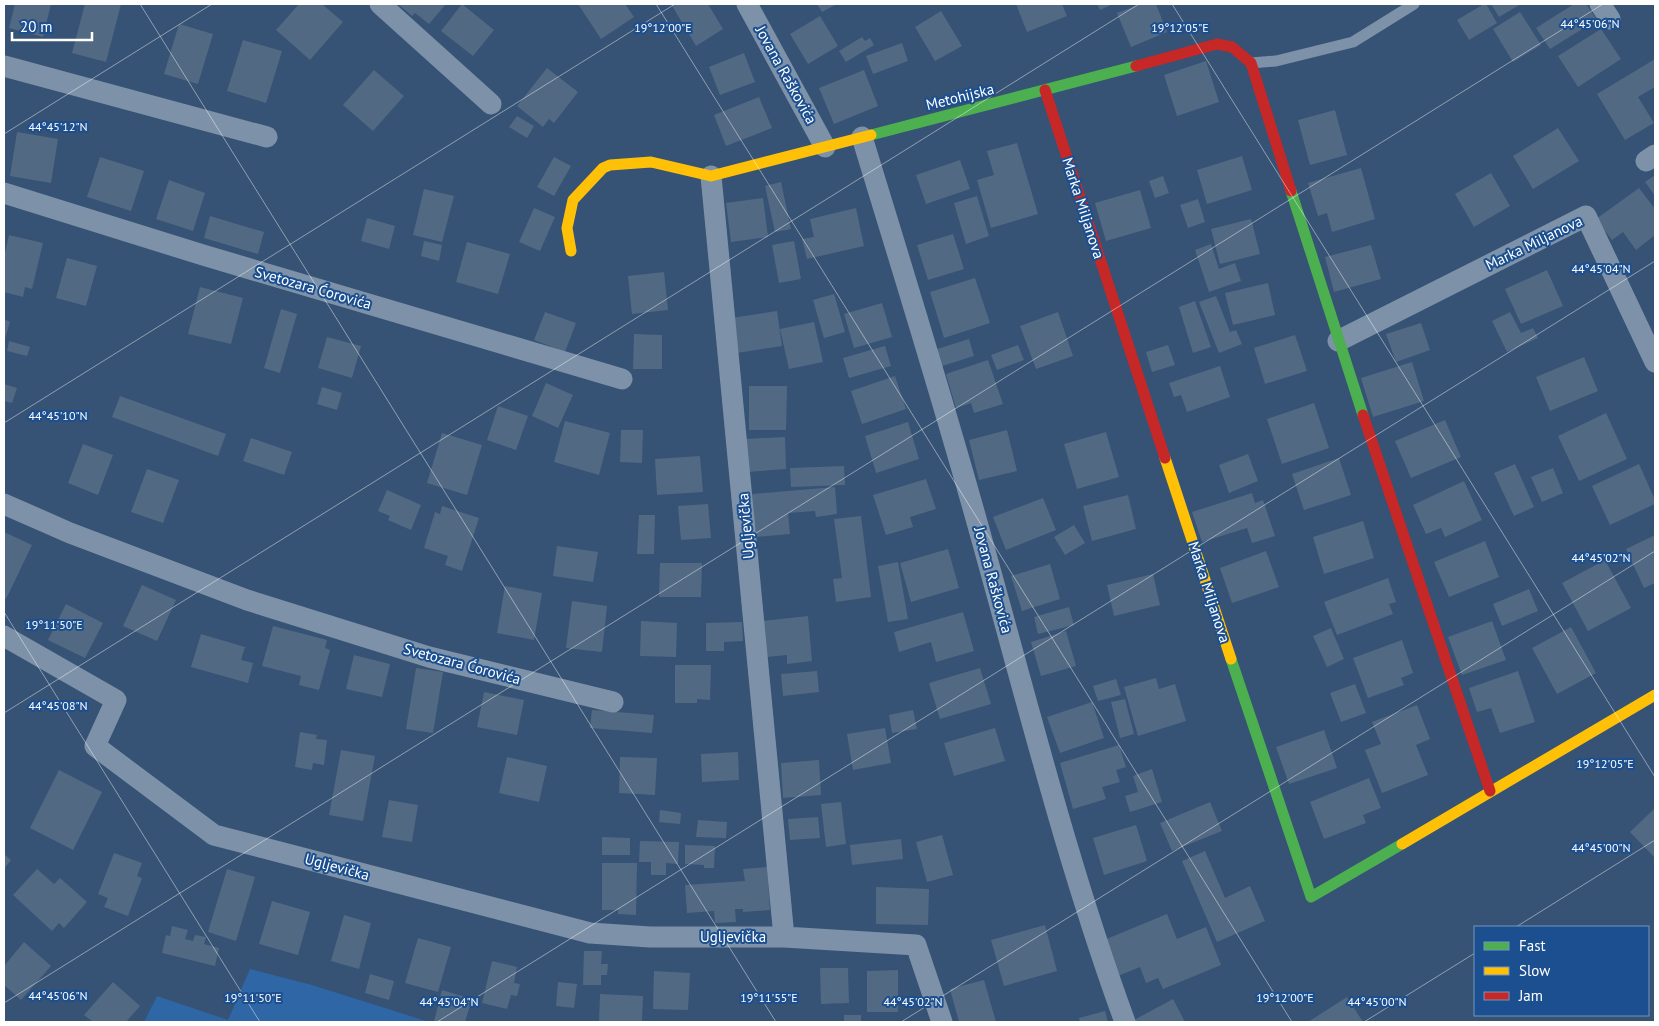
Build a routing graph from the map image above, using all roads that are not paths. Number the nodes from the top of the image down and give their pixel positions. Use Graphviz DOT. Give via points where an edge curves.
graph roads {
  1 [pos="380,4"];
  2 [pos="746,4"];
  3 [pos="1414,4"];
  4 [pos="1252,63"];
  5 [pos="4,66"];
  6 [pos="1045,90"];
  7 [pos="491,104"];
  8 [pos="267,138"];
  9 [pos="862,138"];
  10 [pos="825,147"];
  11 [pos="711,176"];
  12 [pos="4,193"];
  13 [pos="571,251"];
  14 [pos="1338,341"];
  15 [pos="1655,362"];
  16 [pos="622,379"];
  17 [pos="4,504"];
  18 [pos="4,636"];
  19 [pos="613,702"];
  20 [pos="1652,703"];
  21 [pos="1490,791"];
  22 [pos="784,937"];
  23 [pos="942,1022"];
  24 [pos="1125,1022"];
  1 -- 7 [label="street"];
  2 -- 10 [label="street, Jovana Raškovića"];
  3 -- 4 [label="lane" via="1353,42 1276,61"];
  4 -- 6 [label="street, Metohijska" via="1232,47 1217,44"];
  4 -- 14 [label="street"];
  5 -- 8 [label="street"];
  6 -- 9 [label="street, Metohijska"];
  6 -- 21 [label="street, Marka Miljanova" via="1311,896"];
  9 -- 10 [label="street, Metohijska"];
  9 -- 24 [label="street, Jovana Raškovića" via="954,439 1050,787 1102,960"];
  10 -- 11 [label="street, Metohijska"];
  11 -- 13 [label="street" via="651,162 603,168 573,200 567,228"];
  11 -- 22 [label="street, Ugljevička"];
  12 -- 16 [label="street, Svetozara Ćorovića"];
  14 -- 15 [label="street, Marka Miljanova" via="1586,216"];
  14 -- 21 [label="street"];
  17 -- 19 [label="street, Svetozara Ćorovića" via="70,534 247,600 429,657"];
  18 -- 22 [label="street, Ugljevička" via="116,700 95,746 214,835 590,933 650,937"];
  20 -- 21 [label="street, Marka Miljanova"];
  22 -- 23 [label="street, Ugljevička" via="916,945"];
}
